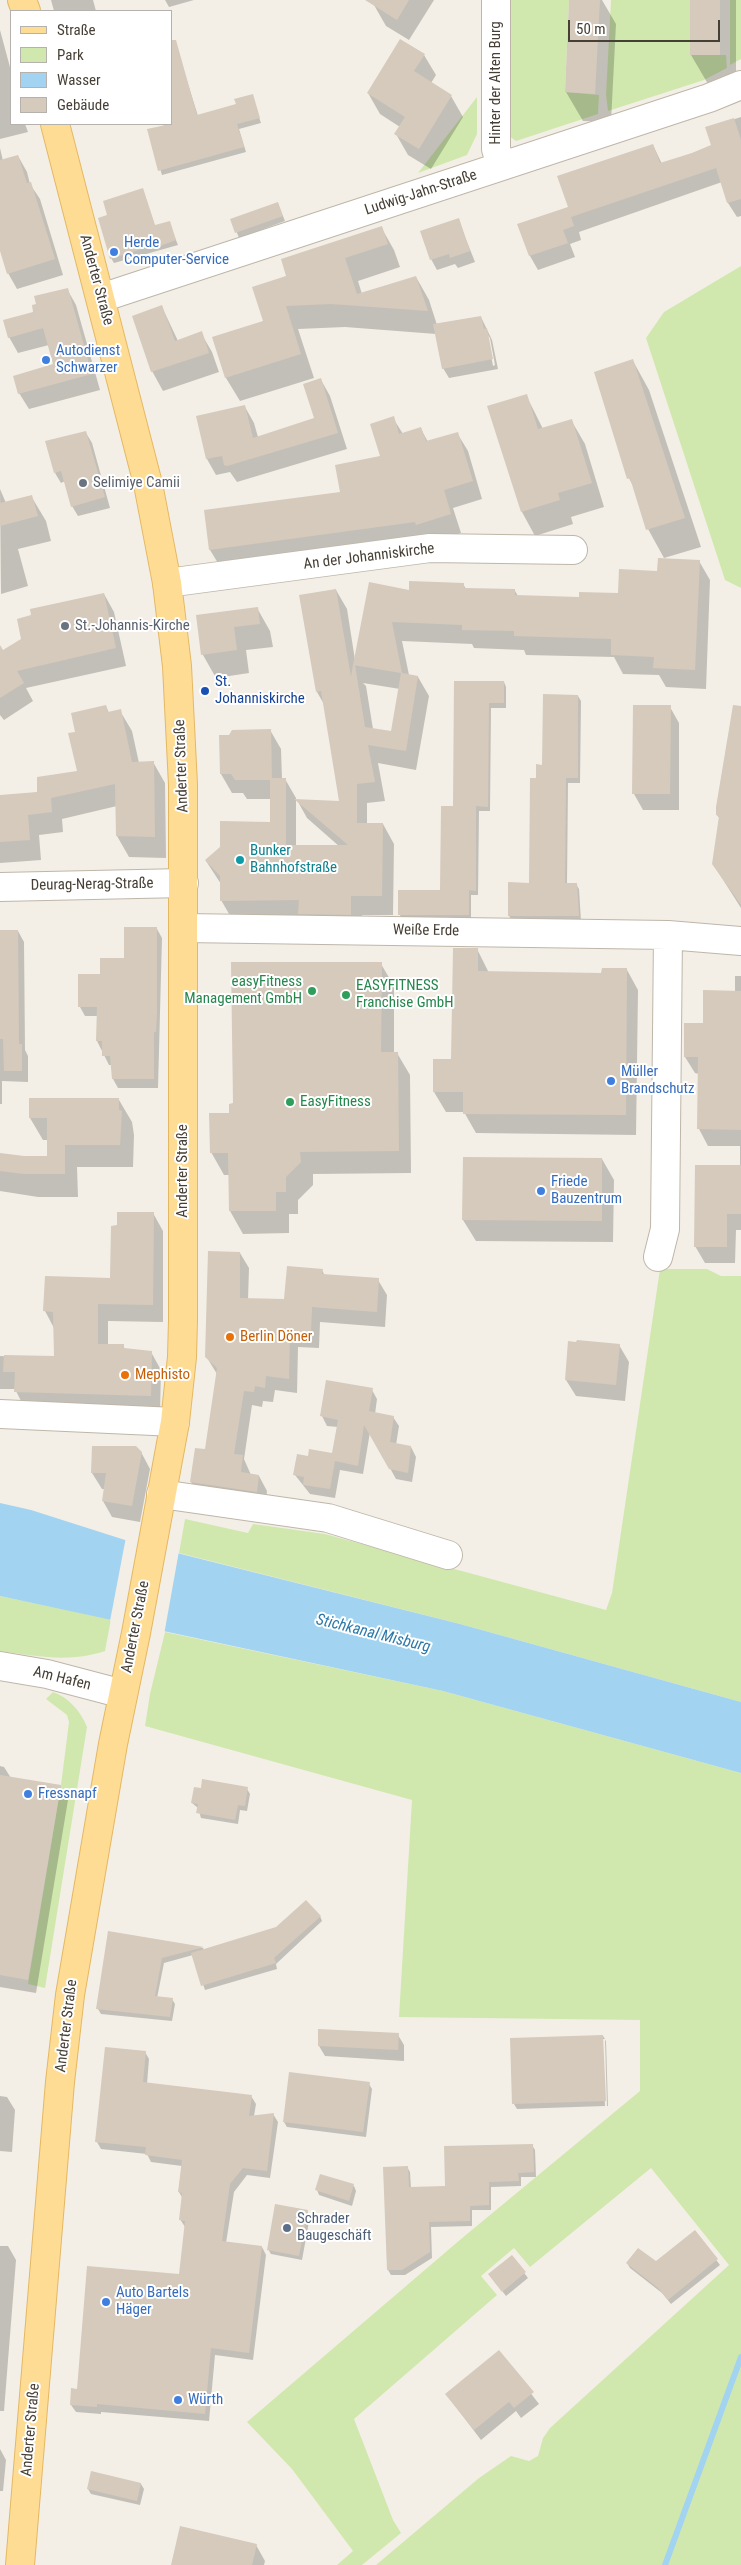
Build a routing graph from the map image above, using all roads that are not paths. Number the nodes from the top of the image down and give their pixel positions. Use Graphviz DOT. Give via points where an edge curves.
graph roads {
  1 [pos="496,0"];
  2 [pos="741,85"];
  3 [pos="55,125"];
  4 [pos="501,166"];
  5 [pos="101,298"];
  6 [pos="573,550"];
  7 [pos="167,583"];
  8 [pos="184,883"];
  9 [pos="0,887"];
  10 [pos="184,928"];
  11 [pos="668,935"];
  12 [pos="741,941"];
  13 [pos="658,1258"];
  14 [pos="0,1414"];
  15 [pos="175,1422"];
  16 [pos="161,1494"];
  17 [pos="448,1555"];
  18 [pos="0,1666"];
  19 [pos="123,1694"];
  20 [pos="20,2565"];
  1 -- 4 [label="street, Hinter der Alten Burg" via="496,150"];
  2 -- 4 [label="street, Ludwig-Jahn-Straße"];
  3 -- 5 [label="main road, Anderter Straße"];
  4 -- 5 [label="street, Ludwig-Jahn-Straße"];
  5 -- 7 [label="main road, Anderter Straße" via="148,484"];
  6 -- 7 [label="street, An der Johanniskirche" via="430,548"];
  7 -- 8 [label="main road, Anderter Straße" via="182,741"];
  8 -- 9 [label="street, Deurag-Nerag-Straße"];
  8 -- 10 [label="main road, Anderter Straße"];
  10 -- 11 [label="street, Weiße Erde"];
  10 -- 15 [label="main road, Anderter Straße" via="183,1320"];
  11 -- 12 [label="street, Weiße Erde"];
  11 -- 13 [label="street" via="665,1229"];
  14 -- 15 [label="street"];
  15 -- 16 [label="main road, Anderter Straße"];
  16 -- 17 [label="street" via="328,1518"];
  16 -- 19 [label="main road, Anderter Straße"];
  18 -- 19 [label="street, Am Hafen" via="47,1674"];
  19 -- 20 [label="main road, Anderter Straße" via="70,1995"];
}
